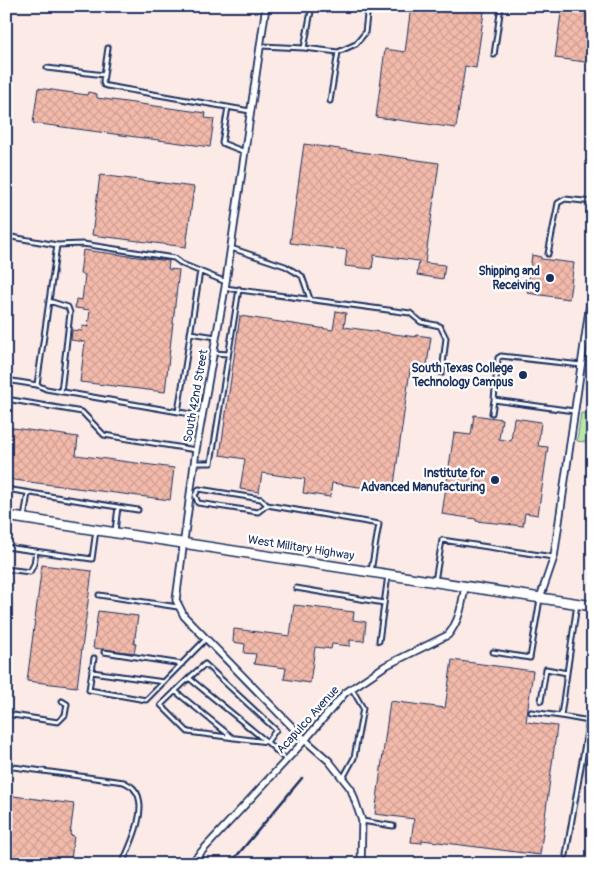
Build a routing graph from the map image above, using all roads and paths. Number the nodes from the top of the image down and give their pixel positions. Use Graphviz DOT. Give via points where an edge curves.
graph roads {
  1 [pos="266,6"];
  2 [pos="312,6"];
  3 [pos="368,6"];
  4 [pos="502,6"];
  5 [pos="260,46"];
  6 [pos="108,48"];
  7 [pos="304,48"];
  8 [pos="338,52"];
  9 [pos="494,55"];
  10 [pos="47,68"];
  11 [pos="104,75"];
  12 [pos="330,101"];
  13 [pos="228,107"];
  14 [pos="251,111"];
  15 [pos="245,152"];
  16 [pos="593,202"];
  17 [pos="6,236"];
  18 [pos="57,245"];
  19 [pos="231,248"];
  20 [pos="548,254"];
  21 [pos="200,271"];
  22 [pos="593,282"];
  23 [pos="225,285"];
  24 [pos="239,290"];
  25 [pos="310,299"];
  26 [pos="49,301"];
  27 [pos="190,333"];
  28 [pos="216,338"];
  29 [pos="214,353"];
  30 [pos="228,354"];
  31 [pos="581,365"];
  32 [pos="442,373"];
  33 [pos="6,380"];
  34 [pos="37,385"];
  35 [pos="60,392"];
  36 [pos="6,400"];
  37 [pos="494,400"];
  38 [pos="574,411"];
  39 [pos="178,412"];
  40 [pos="492,413"];
  41 [pos="203,416"];
  42 [pos="196,450"];
  43 [pos="194,463"];
  44 [pos="6,489"];
  45 [pos="28,493"];
  46 [pos="192,495"];
  47 [pos="266,505"];
  48 [pos="118,507"];
  49 [pos="138,510"];
  50 [pos="6,516"];
  51 [pos="24,519"];
  52 [pos="96,530"];
  53 [pos="115,532"];
  54 [pos="184,543"];
  55 [pos="6,547"];
  56 [pos="36,551"];
  57 [pos="554,557"];
  58 [pos="6,569"];
  59 [pos="370,572"];
  60 [pos="388,574"];
  61 [pos="435,582"];
  62 [pos="465,586"];
  63 [pos="296,588"];
  64 [pos="99,595"];
  65 [pos="540,598"];
  66 [pos="384,604"];
  67 [pos="577,604"];
  68 [pos="593,606"];
  69 [pos="178,607"];
  70 [pos="206,639"];
  71 [pos="379,641"];
  72 [pos="104,652"];
  73 [pos="493,652"];
  74 [pos="94,658"];
  75 [pos="182,664"];
  76 [pos="92,672"];
  77 [pos="567,673"];
  78 [pos="189,678"];
  79 [pos="164,682"];
  80 [pos="352,688"];
  81 [pos="174,691"];
  82 [pos="593,696"];
  83 [pos="62,701"];
  84 [pos="541,701"];
  85 [pos="531,712"];
  86 [pos="6,714"];
  87 [pos="561,716"];
  88 [pos="588,721"];
  89 [pos="232,738"];
  90 [pos="305,740"];
  91 [pos="267,742"];
  92 [pos="286,760"];
  93 [pos="6,766"];
  94 [pos="343,778"];
  95 [pos="362,820"];
  96 [pos="393,826"];
  97 [pos="566,855"];
  98 [pos="122,864"];
  99 [pos="190,864"];
  100 [pos="361,864"];
  1 -- 5 [label="street, South 42nd Street"];
  2 -- 7 [label="lane"];
  3 -- 8 [label="lane" via="365,33 356,44"];
  4 -- 9 [label="lane"];
  5 -- 7 [label="lane"];
  5 -- 14 [label="street, South 42nd Street"];
  6 -- 11 [label="lane"];
  7 -- 8 [label="lane"];
  8 -- 12 [label="lane"];
  10 -- 11 [label="lane"];
  11 -- 13 [label="lane" via="103,82 107,86"];
  13 -- 14 [label="lane"];
  13 -- 15 [label="lane" via="222,143"];
  14 -- 15 [label="street, South 42nd Street"];
  15 -- 19 [label="street, South 42nd Street"];
  16 -- 20 [label="lane" via="565,199 558,203"];
  17 -- 18 [label="lane"];
  18 -- 21 [label="lane" via="83,244 174,258"];
  18 -- 26 [label="lane"];
  19 -- 23 [label="street, South 42nd Street"];
  19 -- 25 [label="lane" via="285,266 302,276"];
  21 -- 23 [label="lane"];
  21 -- 27 [label="lane"];
  22 -- 31 [label="street"];
  23 -- 24 [label="lane"];
  23 -- 28 [label="street, South 42nd Street"];
  24 -- 25 [label="lane"];
  24 -- 30 [label="lane"];
  25 -- 32 [label="lane" via="410,313 421,322 440,326 446,338"];
  26 -- 34 [label="lane"];
  26 -- 35 [label="lane" via="68,307 70,313"];
  27 -- 28 [label="lane"];
  27 -- 39 [label="lane"];
  28 -- 29 [label="street, South 42nd Street"];
  29 -- 30 [label="lane"];
  29 -- 41 [label="street, South 42nd Street"];
  30 -- 43 [label="lane" via="211,463"];
  31 -- 37 [label="lane" via="501,356 498,358"];
  31 -- 38 [label="street"];
  33 -- 34 [label="lane"];
  34 -- 35 [label="lane"];
  35 -- 39 [label="lane"];
  36 -- 42 [label="lane" via="82,412 104,435"];
  37 -- 38 [label="lane"];
  37 -- 40 [label="lane"];
  38 -- 57 [label="street"];
  39 -- 41 [label="lane"];
  41 -- 42 [label="street, South 42nd Street"];
  42 -- 43 [label="street, South 42nd Street"];
  43 -- 46 [label="street, South 42nd Street"];
  44 -- 45 [label="lane"];
  45 -- 48 [label="lane"];
  45 -- 51 [label="lane"];
  46 -- 47 [label="lane" via="199,489 260,499"];
  46 -- 47 [label="lane" via="198,502 258,512"];
  46 -- 54 [label="street, South 42nd Street"];
  47 -- 59 [label="lane" via="379,524"];
  48 -- 49 [label="lane"];
  48 -- 53 [label="lane"];
  50 -- 51 [label="main road, West Military Highway"];
  51 -- 52 [label="main road, West Military Highway"];
  52 -- 53 [label="main road, West Military Highway"];
  52 -- 56 [label="lane" via="92,559"];
  53 -- 54 [label="main road, West Military Highway"];
  54 -- 59 [label="main road, West Military Highway"];
  54 -- 69 [label="street, South 42nd Street" via="176,600"];
  55 -- 56 [label="lane"];
  56 -- 58 [label="lane" via="30,572"];
  57 -- 61 [label="lane" via="442,540"];
  57 -- 65 [label="street"];
  59 -- 60 [label="main road, West Military Highway"];
  60 -- 61 [label="main road, West Military Highway"];
  60 -- 66 [label="lane"];
  61 -- 62 [label="main road, West Military Highway"];
  62 -- 65 [label="main road, West Military Highway"];
  62 -- 80 [label="street, Acapulco Avenue" via="455,626 448,634 385,666"];
  63 -- 66 [label="lane"];
  64 -- 69 [label="lane"];
  65 -- 67 [label="main road, West Military Highway"];
  65 -- 73 [label="lane" via="530,658"];
  66 -- 71 [label="lane"];
  67 -- 68 [label="main road, West Military Highway"];
  67 -- 77 [label="lane"];
  69 -- 70 [label="street"];
  70 -- 75 [label="lane"];
  70 -- 90 [label="street"];
  72 -- 75 [label="lane"];
  74 -- 76 [label="lane"];
  75 -- 79 [label="lane"];
  76 -- 79 [label="lane"];
  76 -- 79 [label="lane" via="88,690 146,700"];
  77 -- 84 [label="lane" via="546,669"];
  77 -- 87 [label="lane"];
  78 -- 81 [label="lane"];
  78 -- 91 [label="lane"];
  78 -- 91 [label="lane" via="205,664 276,730"];
  80 -- 90 [label="street, Acapulco Avenue" via="344,693"];
  80 -- 94 [label="lane" via="363,708 354,758"];
  81 -- 89 [label="lane"];
  81 -- 89 [label="lane" via="161,705 188,732"];
  82 -- 88 [label="lane"];
  83 -- 86 [label="lane" via="67,704 65,715 58,722"];
  85 -- 87 [label="lane"];
  87 -- 88 [label="lane"];
  88 -- 97 [label="lane"];
  89 -- 91 [label="lane"];
  90 -- 92 [label="street, Acapulco Avenue"];
  90 -- 94 [label="street"];
  91 -- 92 [label="lane"];
  92 -- 99 [label="street, Acapulco Avenue"];
  93 -- 98 [label="lane" via="124,782 135,789 140,813"];
  94 -- 95 [label="street" via="351,789"];
  95 -- 96 [label="lane"];
  95 -- 100 [label="street"];
}
